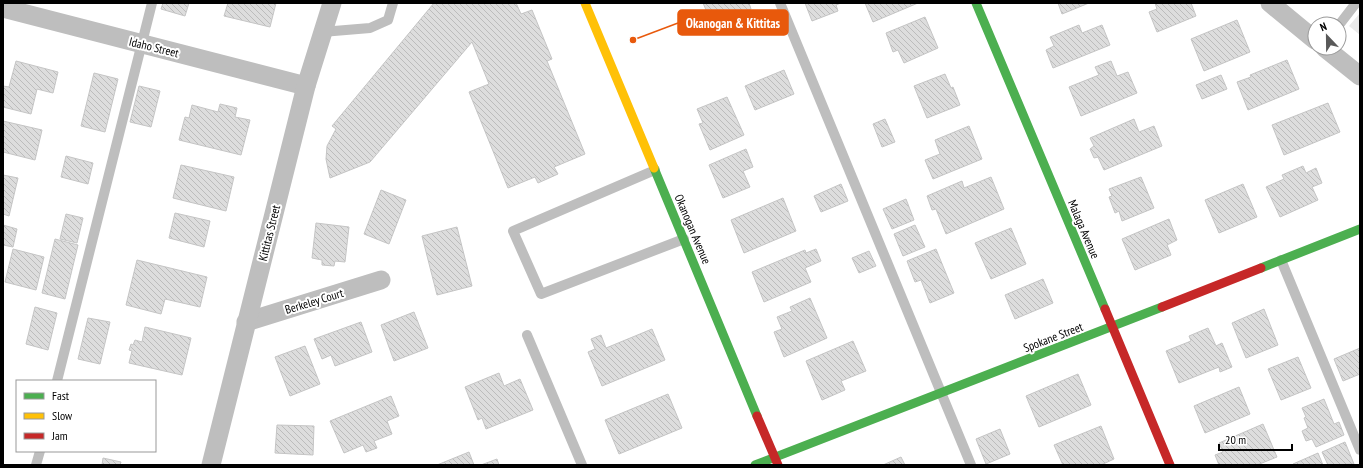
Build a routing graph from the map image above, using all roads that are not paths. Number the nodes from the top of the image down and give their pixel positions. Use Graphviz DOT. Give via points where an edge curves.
graph roads {
  1 [pos="152,3"];
  2 [pos="332,3"];
  3 [pos="392,3"];
  4 [pos="585,3"];
  5 [pos="780,3"];
  6 [pos="976,3"];
  7 [pos="1270,3"];
  8 [pos="1356,3"];
  9 [pos="3,8"];
  10 [pos="1346,16"];
  11 [pos="322,32"];
  12 [pos="1307,33"];
  13 [pos="141,44"];
  14 [pos="1335,56"];
  15 [pos="1360,76"];
  16 [pos="306,86"];
  17 [pos="655,170"];
  18 [pos="1360,229"];
  19 [pos="684,239"];
  20 [pos="1281,260"];
  21 [pos="381,280"];
  22 [pos="246,322"];
  23 [pos="1112,327"];
  24 [pos="527,335"];
  25 [pos="57,380"];
  26 [pos="941,393"];
  27 [pos="1360,450"];
  28 [pos="40,452"];
  29 [pos="776,461"];
  30 [pos="36,465"];
  31 [pos="211,465"];
  32 [pos="582,465"];
  33 [pos="755,465"];
  34 [pos="971,465"];
  35 [pos="1170,465"];
  1 -- 13 [label="lane"];
  2 -- 11 [label="street, Kittitas Street"];
  3 -- 11 [label="lane" via="388,20 370,28"];
  4 -- 17 [label="street, Okanogan Avenue"];
  5 -- 26 [label="lane"];
  6 -- 23 [label="street, Malaga Avenue"];
  7 -- 12 [label="street"];
  8 -- 10 [label="lane"];
  9 -- 13 [label="street, Idaho Street"];
  11 -- 16 [label="street, Kittitas Street"];
  13 -- 16 [label="street, Idaho Street"];
  13 -- 25 [label="lane"];
  14 -- 15 [label="street"];
  16 -- 22 [label="street, Kittitas Street"];
  17 -- 19 [label="street, Okanogan Avenue"];
  17 -- 19 [label="lane" via="513,231 541,294"];
  18 -- 20 [label="street, Spokane Street"];
  19 -- 29 [label="street, Okanogan Avenue"];
  20 -- 23 [label="street, Spokane Street"];
  20 -- 27 [label="lane"];
  21 -- 22 [label="street, Berkeley Court"];
  22 -- 31 [label="street, Kittitas Street"];
  23 -- 26 [label="street, Spokane Street"];
  23 -- 35 [label="street, Malaga Avenue"];
  24 -- 32 [label="lane"];
  26 -- 29 [label="street, Spokane Street"];
  26 -- 34 [label="lane"];
  28 -- 30 [label="lane"];
  29 -- 33 [label="street, Spokane Street"];
}
